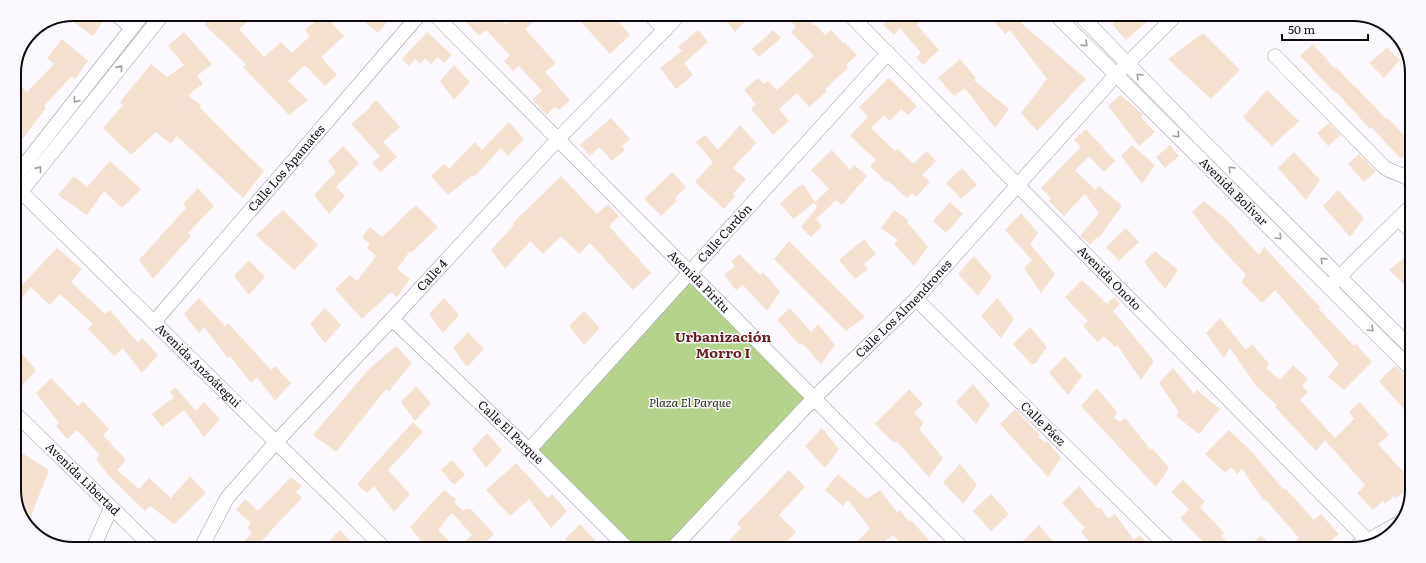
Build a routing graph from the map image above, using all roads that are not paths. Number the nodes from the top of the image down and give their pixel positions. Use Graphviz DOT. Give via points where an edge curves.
graph roads {
  1 [pos="124,21"];
  2 [pos="138,21"];
  3 [pos="157,21"];
  4 [pos="414,21"];
  5 [pos="441,21"];
  6 [pos="656,21"];
  7 [pos="674,21"];
  8 [pos="856,21"];
  9 [pos="1062,21"];
  10 [pos="1086,21"];
  11 [pos="1170,21"];
  12 [pos="132,28"];
  13 [pos="665,30"];
  14 [pos="888,53"];
  15 [pos="1275,56"];
  16 [pos="1127,64"];
  17 [pos="1116,75"];
  18 [pos="558,139"];
  19 [pos="21,169"];
  20 [pos="1405,175"];
  21 [pos="1017,184"];
  22 [pos="21,186"];
  23 [pos="21,197"];
  24 [pos="1405,212"];
  25 [pos="1398,219"];
  26 [pos="1405,225"];
  27 [pos="690,273"];
  28 [pos="1339,277"];
  29 [pos="1329,288"];
  30 [pos="916,299"];
  31 [pos="392,319"];
  32 [pos="154,322"];
  33 [pos="1405,342"];
  34 [pos="1405,363"];
  35 [pos="814,398"];
  36 [pos="21,419"];
  37 [pos="276,442"];
  38 [pos="529,450"];
  39 [pos="111,508"];
  40 [pos="1386,530"];
  41 [pos="1367,540"];
  42 [pos="96,542"];
  43 [pos="147,542"];
  44 [pos="204,542"];
  45 [pos="378,542"];
  46 [pos="621,542"];
  47 [pos="679,542"];
  48 [pos="956,542"];
  49 [pos="1164,542"];
  1 -- 12 [label="street"];
  2 -- 12 [label="street"];
  22 -- 3 [label="street, one-way"];
  4 -- 32 [label="street, Calle Los Apamates"];
  5 -- 18 [label="street, Avenida Píritu"];
  6 -- 13 [label="street"];
  7 -- 13 [label="street, Calle 4"];
  8 -- 14 [label="street, Avenida Onoto"];
  9 -- 17 [label="street, Avenida Bolívar, one-way"];
  10 -- 16 [label="street, Avenida Bolívar"];
  11 -- 16 [label="street, Calle Los Almendrones"];
  12 -- 19 [label="street, one-way"];
  13 -- 18 [label="street, Calle 4"];
  14 -- 21 [label="street, Avenida Onoto"];
  14 -- 27 [label="street, Calle Cardón"];
  15 -- 20 [label="street" via="1384,167"];
  16 -- 17 [label="street, Calle Los Almendrones"];
  28 -- 16 [label="street, Avenida Bolívar, one-way"];
  17 -- 21 [label="street, Calle Los Almendrones"];
  17 -- 29 [label="street, Avenida Bolívar, one-way"];
  18 -- 27 [label="street, Avenida Píritu"];
  18 -- 31 [label="street, Calle 4"];
  21 -- 30 [label="street, Calle Los Almendrones"];
  21 -- 41 [label="street, Avenida Onoto"];
  23 -- 32 [label="street, Avenida Anzoátegui"];
  24 -- 25 [label="street"];
  25 -- 26 [label="street"];
  25 -- 28 [label="street"];
  27 -- 35 [label="street, Avenida Píritu"];
  27 -- 38 [label="street, Calle Cardón"];
  28 -- 29 [label="street"];
  28 -- 33 [label="street, Avenida Bolívar"];
  29 -- 34 [label="street, Avenida Bolívar, one-way"];
  30 -- 35 [label="street, Calle Los Almendrones"];
  30 -- 49 [label="street, Calle Páez"];
  31 -- 37 [label="street, Calle 4"];
  31 -- 38 [label="street, Calle El Parque"];
  32 -- 37 [label="street, Avenida Anzoátegui"];
  35 -- 47 [label="street, Calle Los Almendrones"];
  35 -- 48 [label="street, Avenida Píritu"];
  36 -- 39 [label="street, Avenida Libertad"];
  37 -- 44 [label="street, Calle 4" via="227,498"];
  37 -- 45 [label="street, Avenida Anzoátegui"];
  38 -- 46 [label="street, Calle El Parque"];
  39 -- 42 [label="street"];
  39 -- 43 [label="street, Avenida Libertad"];
  40 -- 41 [label="street"];
}
